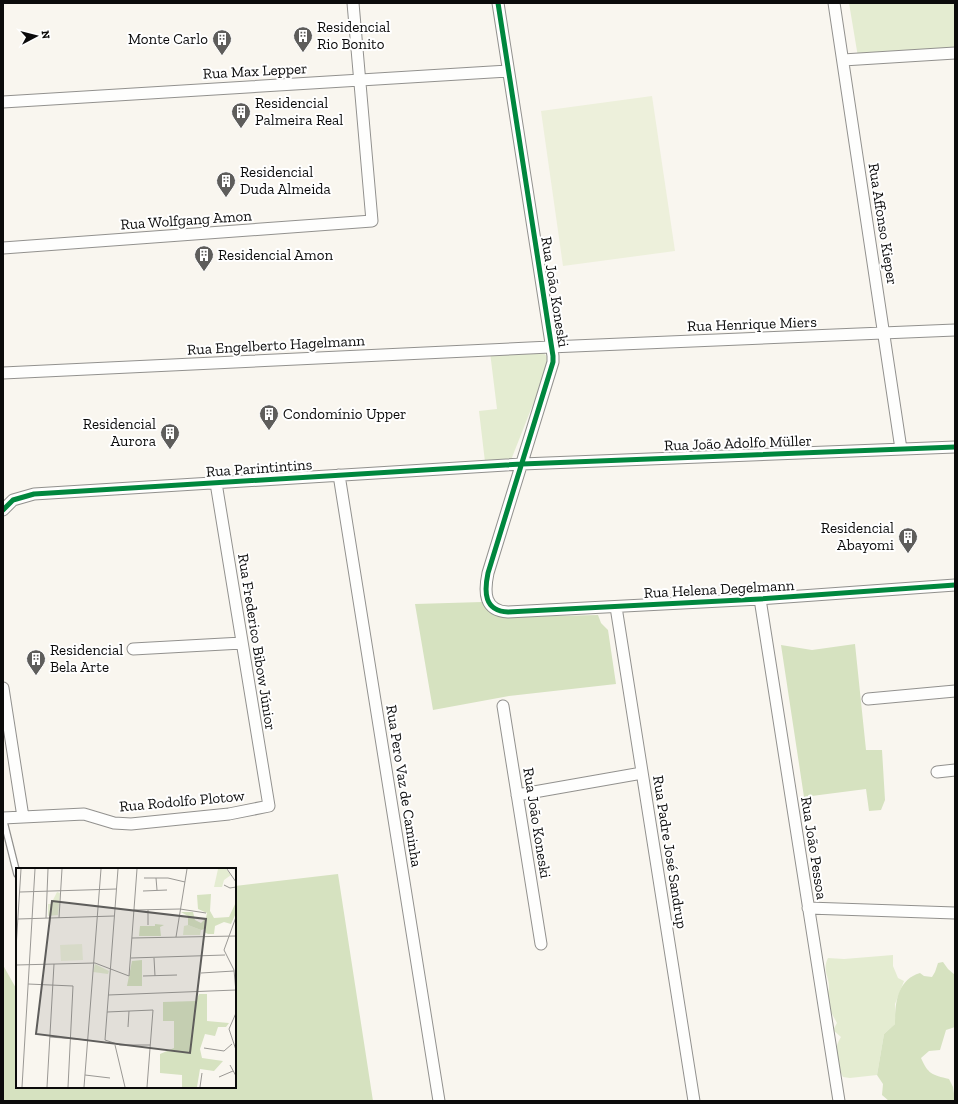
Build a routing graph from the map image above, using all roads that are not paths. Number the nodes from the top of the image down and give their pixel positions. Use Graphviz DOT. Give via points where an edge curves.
graph roads {
  1 [pos="353,3"];
  2 [pos="498,3"];
  3 [pos="834,3"];
  4 [pos="955,53"];
  5 [pos="843,60"];
  6 [pos="508,71"];
  7 [pos="359,80"];
  8 [pos="3,102"];
  9 [pos="3,248"];
  10 [pos="955,330"];
  11 [pos="884,333"];
  12 [pos="550,347"];
  13 [pos="3,372"];
  14 [pos="955,447"];
  15 [pos="901,449"];
  16 [pos="522,464"];
  17 [pos="339,475"];
  18 [pos="216,483"];
  19 [pos="3,510"];
  20 [pos="955,585"];
  21 [pos="760,599"];
  22 [pos="488,602"];
  23 [pos="616,607"];
  24 [pos="242,643"];
  25 [pos="133,649"];
  26 [pos="3,688"];
  27 [pos="955,691"];
  28 [pos="868,699"];
  29 [pos="503,706"];
  30 [pos="955,770"];
  31 [pos="936,772"];
  32 [pos="642,773"];
  33 [pos="517,795"];
  34 [pos="269,806"];
  35 [pos="23,817"];
  36 [pos="3,818"];
  37 [pos="16,870"];
  38 [pos="808,908"];
  39 [pos="955,913"];
  40 [pos="541,944"];
  41 [pos="439,1101"];
  42 [pos="694,1101"];
  43 [pos="839,1101"];
  1 -- 7 [label="street"];
  2 -- 6 [label="street, Rua João Koneski"];
  3 -- 5 [label="street, Rua Affonso Kieper"];
  4 -- 5 [label="street"];
  5 -- 11 [label="street, Rua Affonso Kieper"];
  6 -- 7 [label="street, Rua Max Lepper"];
  6 -- 12 [label="street, Rua João Koneski"];
  7 -- 8 [label="street, Rua Max Lepper"];
  7 -- 9 [label="street, Rua Wolfgang Amon" via="372,221"];
  10 -- 11 [label="street, Rua Henrique Miers"];
  11 -- 12 [label="street, Rua Henrique Miers"];
  11 -- 15 [label="street, Rua Affonso Kieper"];
  12 -- 13 [label="street, Rua Engelberto Hagelmann"];
  12 -- 16 [label="street, Rua João Koneski" via="552,362"];
  14 -- 15 [label="street, Rua João Adolfo Müller"];
  15 -- 16 [label="street, Rua João Adolfo Müller"];
  16 -- 17 [label="street, Rua Parintintins"];
  16 -- 22 [label="street, Rua João Koneski" via="488,573 485,593"];
  17 -- 18 [label="street, Rua Parintintins"];
  17 -- 41 [label="street, Rua Pero Vaz de Caminha"];
  18 -- 19 [label="street, Rua Parintintins" via="34,494 13,500"];
  18 -- 24 [label="street, Rua Frederico Bibow Júnior"];
  20 -- 21 [label="street, Rua Helena Degelmann"];
  21 -- 23 [label="street, Rua Helena Degelmann"];
  21 -- 38 [label="street, Rua João Pessoa"];
  22 -- 23 [label="street, Rua Helena Degelmann" via="496,610 508,612"];
  23 -- 32 [label="street, Rua Padre José Sandrup"];
  24 -- 25 [label="street"];
  24 -- 34 [label="street, Rua Frederico Bibow Júnior"];
  26 -- 35 [label="street"];
  27 -- 28 [label="street"];
  29 -- 33 [label="street, Rua João Koneski"];
  30 -- 31 [label="street"];
  32 -- 33 [label="street"];
  32 -- 42 [label="street, Rua Padre José Sandrup"];
  33 -- 40 [label="street, Rua João Koneski"];
  34 -- 35 [label="street, Rua Rodolfo Plotow" via="230,814 131,824 114,823 84,814"];
  35 -- 36 [label="street, Rua Rodolfo Plotow"];
  36 -- 37 [label="lane"];
  38 -- 39 [label="street"];
  38 -- 43 [label="street, Rua João Pessoa"];
}
